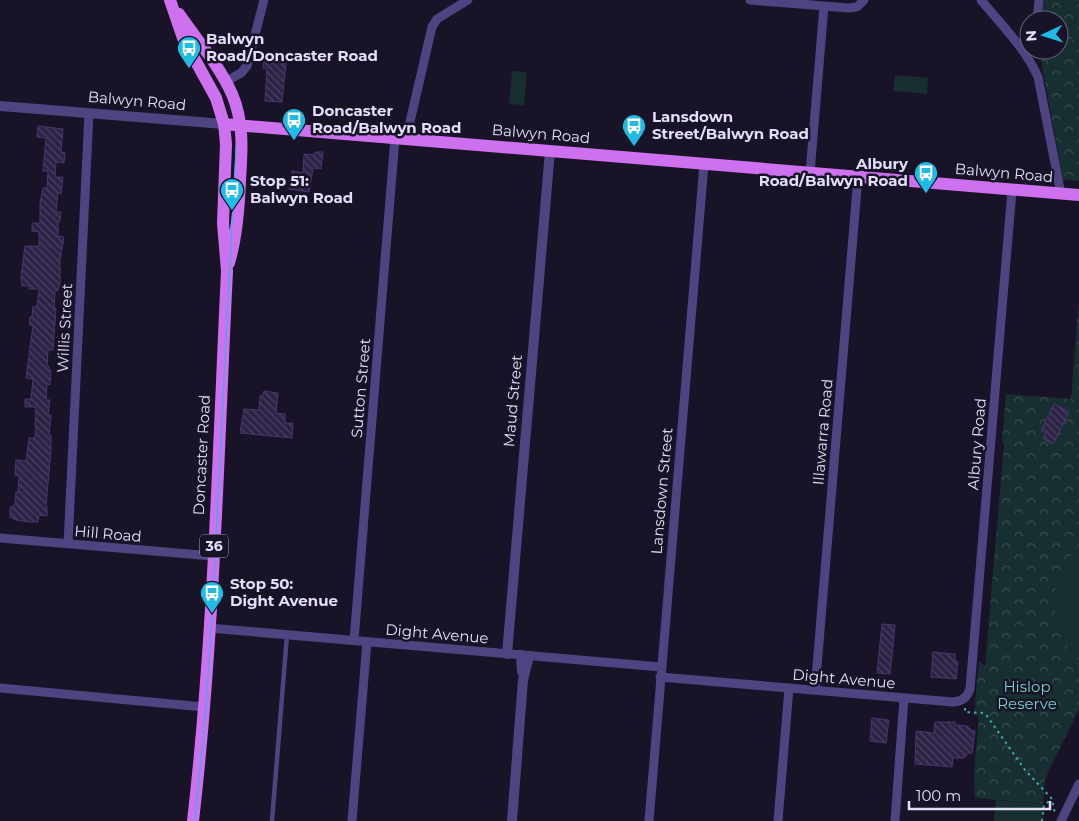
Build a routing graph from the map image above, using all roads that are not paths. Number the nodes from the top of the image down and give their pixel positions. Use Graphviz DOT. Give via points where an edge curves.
graph roads {
  1 [pos="264,0"];
  2 [pos="468,0"];
  3 [pos="750,0"];
  4 [pos="864,0"];
  5 [pos="981,0"];
  6 [pos="171,2"];
  7 [pos="824,6"];
  8 [pos="1019,41"];
  9 [pos="1031,60"];
  10 [pos="226,82"];
  11 [pos="0,106"];
  12 [pos="89,114"];
  13 [pos="224,124"];
  14 [pos="241,125"];
  15 [pos="400,139"];
  16 [pos="550,151"];
  17 [pos="704,164"];
  18 [pos="810,173"];
  19 [pos="858,177"];
  20 [pos="1012,190"];
  21 [pos="1061,194"];
  22 [pos="1079,196"];
  23 [pos="227,270"];
  24 [pos="0,538"];
  25 [pos="68,544"];
  26 [pos="213,556"];
  27 [pos="209,628"];
  28 [pos="287,635"];
  29 [pos="354,640"];
  30 [pos="367,642"];
  31 [pos="507,654"];
  32 [pos="525,655"];
  33 [pos="661,672"];
  34 [pos="0,688"];
  35 [pos="789,688"];
  36 [pos="815,690"];
  37 [pos="904,698"];
  38 [pos="964,699"];
  39 [pos="204,707"];
  40 [pos="1079,784"];
  41 [pos="193,821"];
  42 [pos="272,821"];
  43 [pos="352,821"];
  44 [pos="512,821"];
  45 [pos="649,821"];
  46 [pos="778,821"];
  47 [pos="895,821"];
  48 [pos="1061,821"];
  1 -- 10 [label="street" via="247,66"];
  2 -- 15 [label="street, Sutton Street" via="437,19 432,27"];
  3 -- 7 [label="street"];
  4 -- 7 [label="street" via="853,8"];
  5 -- 8 [label="street"];
  6 -- 10 [label="main road, Doncaster Road / 36"];
  6 -- 13 [label="main road, Doncaster Road / 36" via="183,38 216,98"];
  7 -- 18 [label="street"];
  9 -- 21 [label="street" via="1038,76"];
  10 -- 14 [label="main road, Doncaster Road / 36"];
  11 -- 12 [label="street, Balwyn Road"];
  12 -- 13 [label="street, Balwyn Road"];
  12 -- 25 [label="street, Willis Street"];
  13 -- 14 [label="main road, Balwyn Road"];
  13 -- 23 [label="main road, Doncaster Road / 36" via="223,216"];
  14 -- 15 [label="main road, Balwyn Road"];
  14 -- 23 [label="main road, Doncaster Road / 36" via="239,212"];
  15 -- 16 [label="main road, Balwyn Road"];
  15 -- 29 [label="street, Sutton Street"];
  16 -- 17 [label="main road, Balwyn Road"];
  16 -- 31 [label="street, Maud Street"];
  17 -- 18 [label="main road, Balwyn Road"];
  17 -- 33 [label="street, Lansdown Street"];
  18 -- 19 [label="main road, Balwyn Road"];
  19 -- 20 [label="main road, Balwyn Road"];
  19 -- 36 [label="street, Illawarra Road"];
  20 -- 21 [label="main road, Balwyn Road"];
  20 -- 38 [label="street, Albury Road" via="970,689"];
  21 -- 22 [label="main road, Balwyn Road"];
  23 -- 26 [label="main road, Doncaster Road / 36"];
  24 -- 25 [label="street, Hill Road"];
  25 -- 26 [label="street, Hill Road"];
  26 -- 27 [label="main road, Doncaster Road / 36"];
  27 -- 28 [label="street, Dight Avenue"];
  27 -- 39 [label="main road, Doncaster Road / 36"];
  28 -- 29 [label="street, Dight Avenue"];
  28 -- 42 [label="lane"];
  29 -- 30 [label="street, Dight Avenue"];
  30 -- 31 [label="street, Dight Avenue"];
  30 -- 43 [label="street"];
  31 -- 32 [label="street, Dight Avenue"];
  32 -- 33 [label="street, Dight Avenue"];
  32 -- 44 [label="street"];
  33 -- 35 [label="street, Dight Avenue"];
  33 -- 45 [label="street, Lansdown Street"];
  34 -- 39 [label="street"];
  35 -- 36 [label="street, Dight Avenue"];
  35 -- 46 [label="street"];
  36 -- 37 [label="street, Dight Avenue"];
  37 -- 38 [label="street, Dight Avenue" via="953,702"];
  37 -- 47 [label="street"];
  39 -- 41 [label="main road, Doncaster Road / 36"];
  40 -- 48 [label="street"];
}
